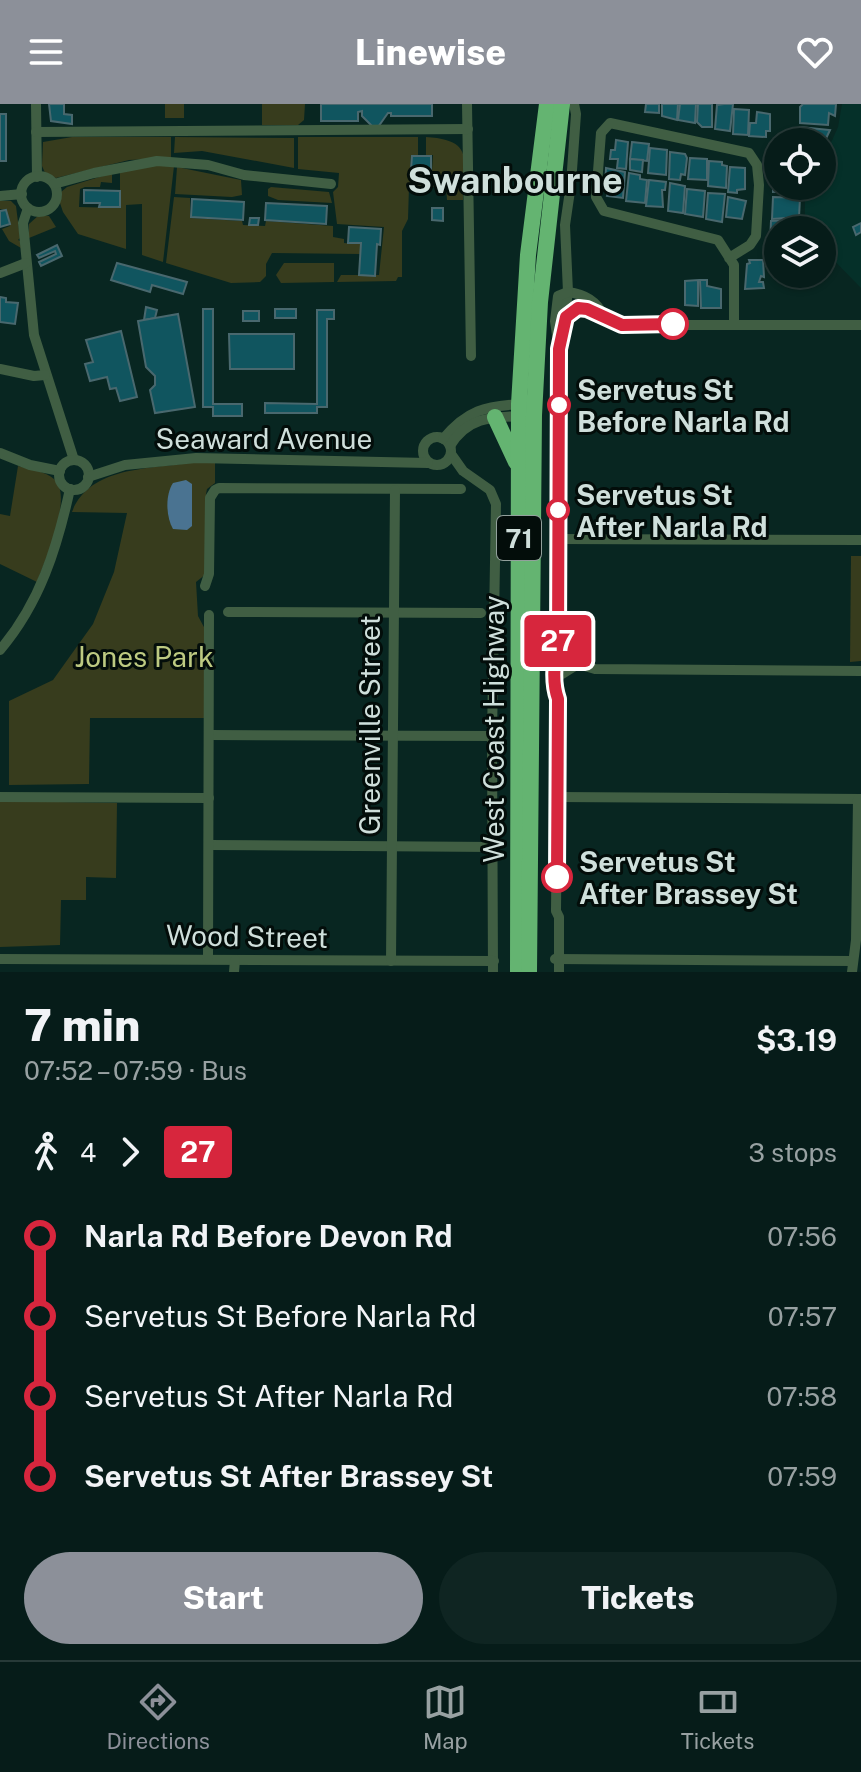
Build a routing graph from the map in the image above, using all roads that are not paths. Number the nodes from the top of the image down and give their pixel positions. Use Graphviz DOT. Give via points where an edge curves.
graph roads {
  1 [pos="36,104"];
  2 [pos="467,104"];
  3 [pos="547,104"];
  4 [pos="562,104"];
  5 [pos="574,104"];
  6 [pos="468,129"];
  7 [pos="36,132"];
  8 [pos="37,177"];
  9 [pos="54,184"];
  10 [pos="331,184"];
  11 [pos="22,194"];
  12 [pos="0,196"];
  13 [pos="28,208"];
  14 [pos="729,258"];
  15 [pos="26,263"];
  16 [pos="0,273"];
  17 [pos="568,292"];
  18 [pos="603,315"];
  19 [pos="566,317"];
  20 [pos="734,325"];
  21 [pos="861,325"];
  22 [pos="559,349"];
  23 [pos="471,356"];
  24 [pos="0,369"];
  25 [pos="45,375"];
  26 [pos="527,410"];
  27 [pos="495,417"];
  28 [pos="448,446"];
  29 [pos="422,451"];
  30 [pos="0,453"];
  31 [pos="74,460"];
  32 [pos="394,461"];
  33 [pos="428,463"];
  34 [pos="442,465"];
  35 [pos="519,467"];
  36 [pos="60,471"];
  37 [pos="463,471"];
  38 [pos="88,477"];
  39 [pos="70,489"];
  40 [pos="461,489"];
  41 [pos="395,490"];
  42 [pos="558,539"];
  43 [pos="861,540"];
  44 [pos="205,586"];
  45 [pos="228,612"];
  46 [pos="394,613"];
  47 [pos="481,613"];
  48 [pos="209,615"];
  49 [pos="0,650"];
  50 [pos="558,650"];
  51 [pos="861,671"];
  52 [pos="562,674"];
  53 [pos="558,699"];
  54 [pos="210,735"];
  55 [pos="392,736"];
  56 [pos="492,736"];
  57 [pos="0,797"];
  58 [pos="557,797"];
  59 [pos="209,798"];
  60 [pos="859,799"];
  61 [pos="209,845"];
  62 [pos="392,846"];
  63 [pos="493,847"];
  64 [pos="0,959"];
  65 [pos="208,959"];
  66 [pos="556,959"];
  67 [pos="235,960"];
  68 [pos="394,965"];
  69 [pos="493,966"];
  70 [pos="853,966"];
  71 [pos="234,972"];
  72 [pos="518,972"];
  73 [pos="529,972"];
  74 [pos="556,972"];
  1 -- 7 [label="street"];
  2 -- 6 [label="street"];
  3 -- 26 [label="highway, West Coast Highway / 71" via="528,255"];
  4 -- 26 [label="highway, West Coast Highway / 71"];
  5 -- 17 [label="street" via="565,225"];
  6 -- 7 [label="street"];
  6 -- 23 [label="street"];
  7 -- 8 [label="street"];
  8 -- 9 [label="street"];
  8 -- 11 [label="street" via="24,184"];
  9 -- 10 [label="street" via="157,161"];
  9 -- 13 [label="street" via="53,205 38,212"];
  11 -- 12 [label="street"];
  11 -- 13 [label="street"];
  13 -- 15 [label="street" via="23,223"];
  14 -- 14 [label="street" via="718,240 604,211 596,197 601,133 610,123 749,153 757,165 759,185 756,236"];
  14 -- 20 [label="street" via="734,265"];
  15 -- 16 [label="street"];
  15 -- 25 [label="street" via="34,335"];
  17 -- 18 [label="street" via="587,296"];
  17 -- 19 [label="street"];
  17 -- 22 [label="street" via="558,296 555,305"];
  18 -- 19 [label="street" via="578,308"];
  18 -- 20 [label="street" via="622,325"];
  19 -- 22 [label="street"];
  20 -- 21 [label="street"];
  22 -- 42 [label="street"];
  24 -- 25 [label="street"];
  25 -- 31 [label="street"];
  26 -- 27 [label="street"];
  26 -- 28 [label="street" via="477,410 464,416"];
  26 -- 35 [label="highway, West Coast Highway / 71"];
  26 -- 73 [label="highway, West Coast Highway / 71"];
  27 -- 28 [label="street" via="477,420"];
  27 -- 35 [label="highway"];
  28 -- 29 [label="street, Seaward Avenue" via="429,439"];
  28 -- 34 [label="street"];
  28 -- 37 [label="street"];
  29 -- 32 [label="street, Seaward Avenue"];
  29 -- 33 [label="street"];
  30 -- 36 [label="street"];
  31 -- 36 [label="street"];
  31 -- 38 [label="street" via="83,464"];
  32 -- 33 [label="street, Seaward Avenue"];
  32 -- 38 [label="street, Seaward Avenue" via="196,458 125,465"];
  33 -- 34 [label="street, Seaward Avenue"];
  34 -- 37 [label="street, Seaward Avenue"];
  35 -- 72 [label="highway, West Coast Highway / 71"];
  36 -- 39 [label="street" via="62,484"];
  37 -- 56 [label="street" via="490,490 496,504"];
  38 -- 39 [label="street" via="84,486"];
  39 -- 49 [label="street" via="48,571"];
  40 -- 41 [label="street"];
  41 -- 44 [label="street" via="215,490 210,498"];
  41 -- 46 [label="street, Greenville Street"];
  42 -- 43 [label="street"];
  42 -- 50 [label="street"];
  45 -- 46 [label="street"];
  46 -- 47 [label="street"];
  46 -- 55 [label="street, Greenville Street"];
  48 -- 54 [label="street"];
  50 -- 52 [label="street"];
  50 -- 53 [label="street"];
  51 -- 52 [label="street" via="573,665"];
  52 -- 53 [label="street"];
  53 -- 58 [label="street"];
  54 -- 55 [label="street"];
  54 -- 59 [label="street"];
  55 -- 56 [label="street"];
  55 -- 62 [label="street, Greenville Street"];
  56 -- 63 [label="street"];
  57 -- 59 [label="street"];
  58 -- 60 [label="street"];
  58 -- 66 [label="street"];
  59 -- 61 [label="street"];
  60 -- 70 [label="street"];
  61 -- 62 [label="street"];
  61 -- 65 [label="street"];
  62 -- 63 [label="street"];
  62 -- 68 [label="street, Greenville Street"];
  63 -- 69 [label="street"];
  64 -- 65 [label="street, Wood Street"];
  65 -- 67 [label="street, Wood Street"];
  66 -- 70 [label="street"];
  66 -- 74 [label="street"];
  67 -- 68 [label="street, Wood Street"];
  67 -- 71 [label="street"];
  68 -- 69 [label="street, Wood Street"];
}
